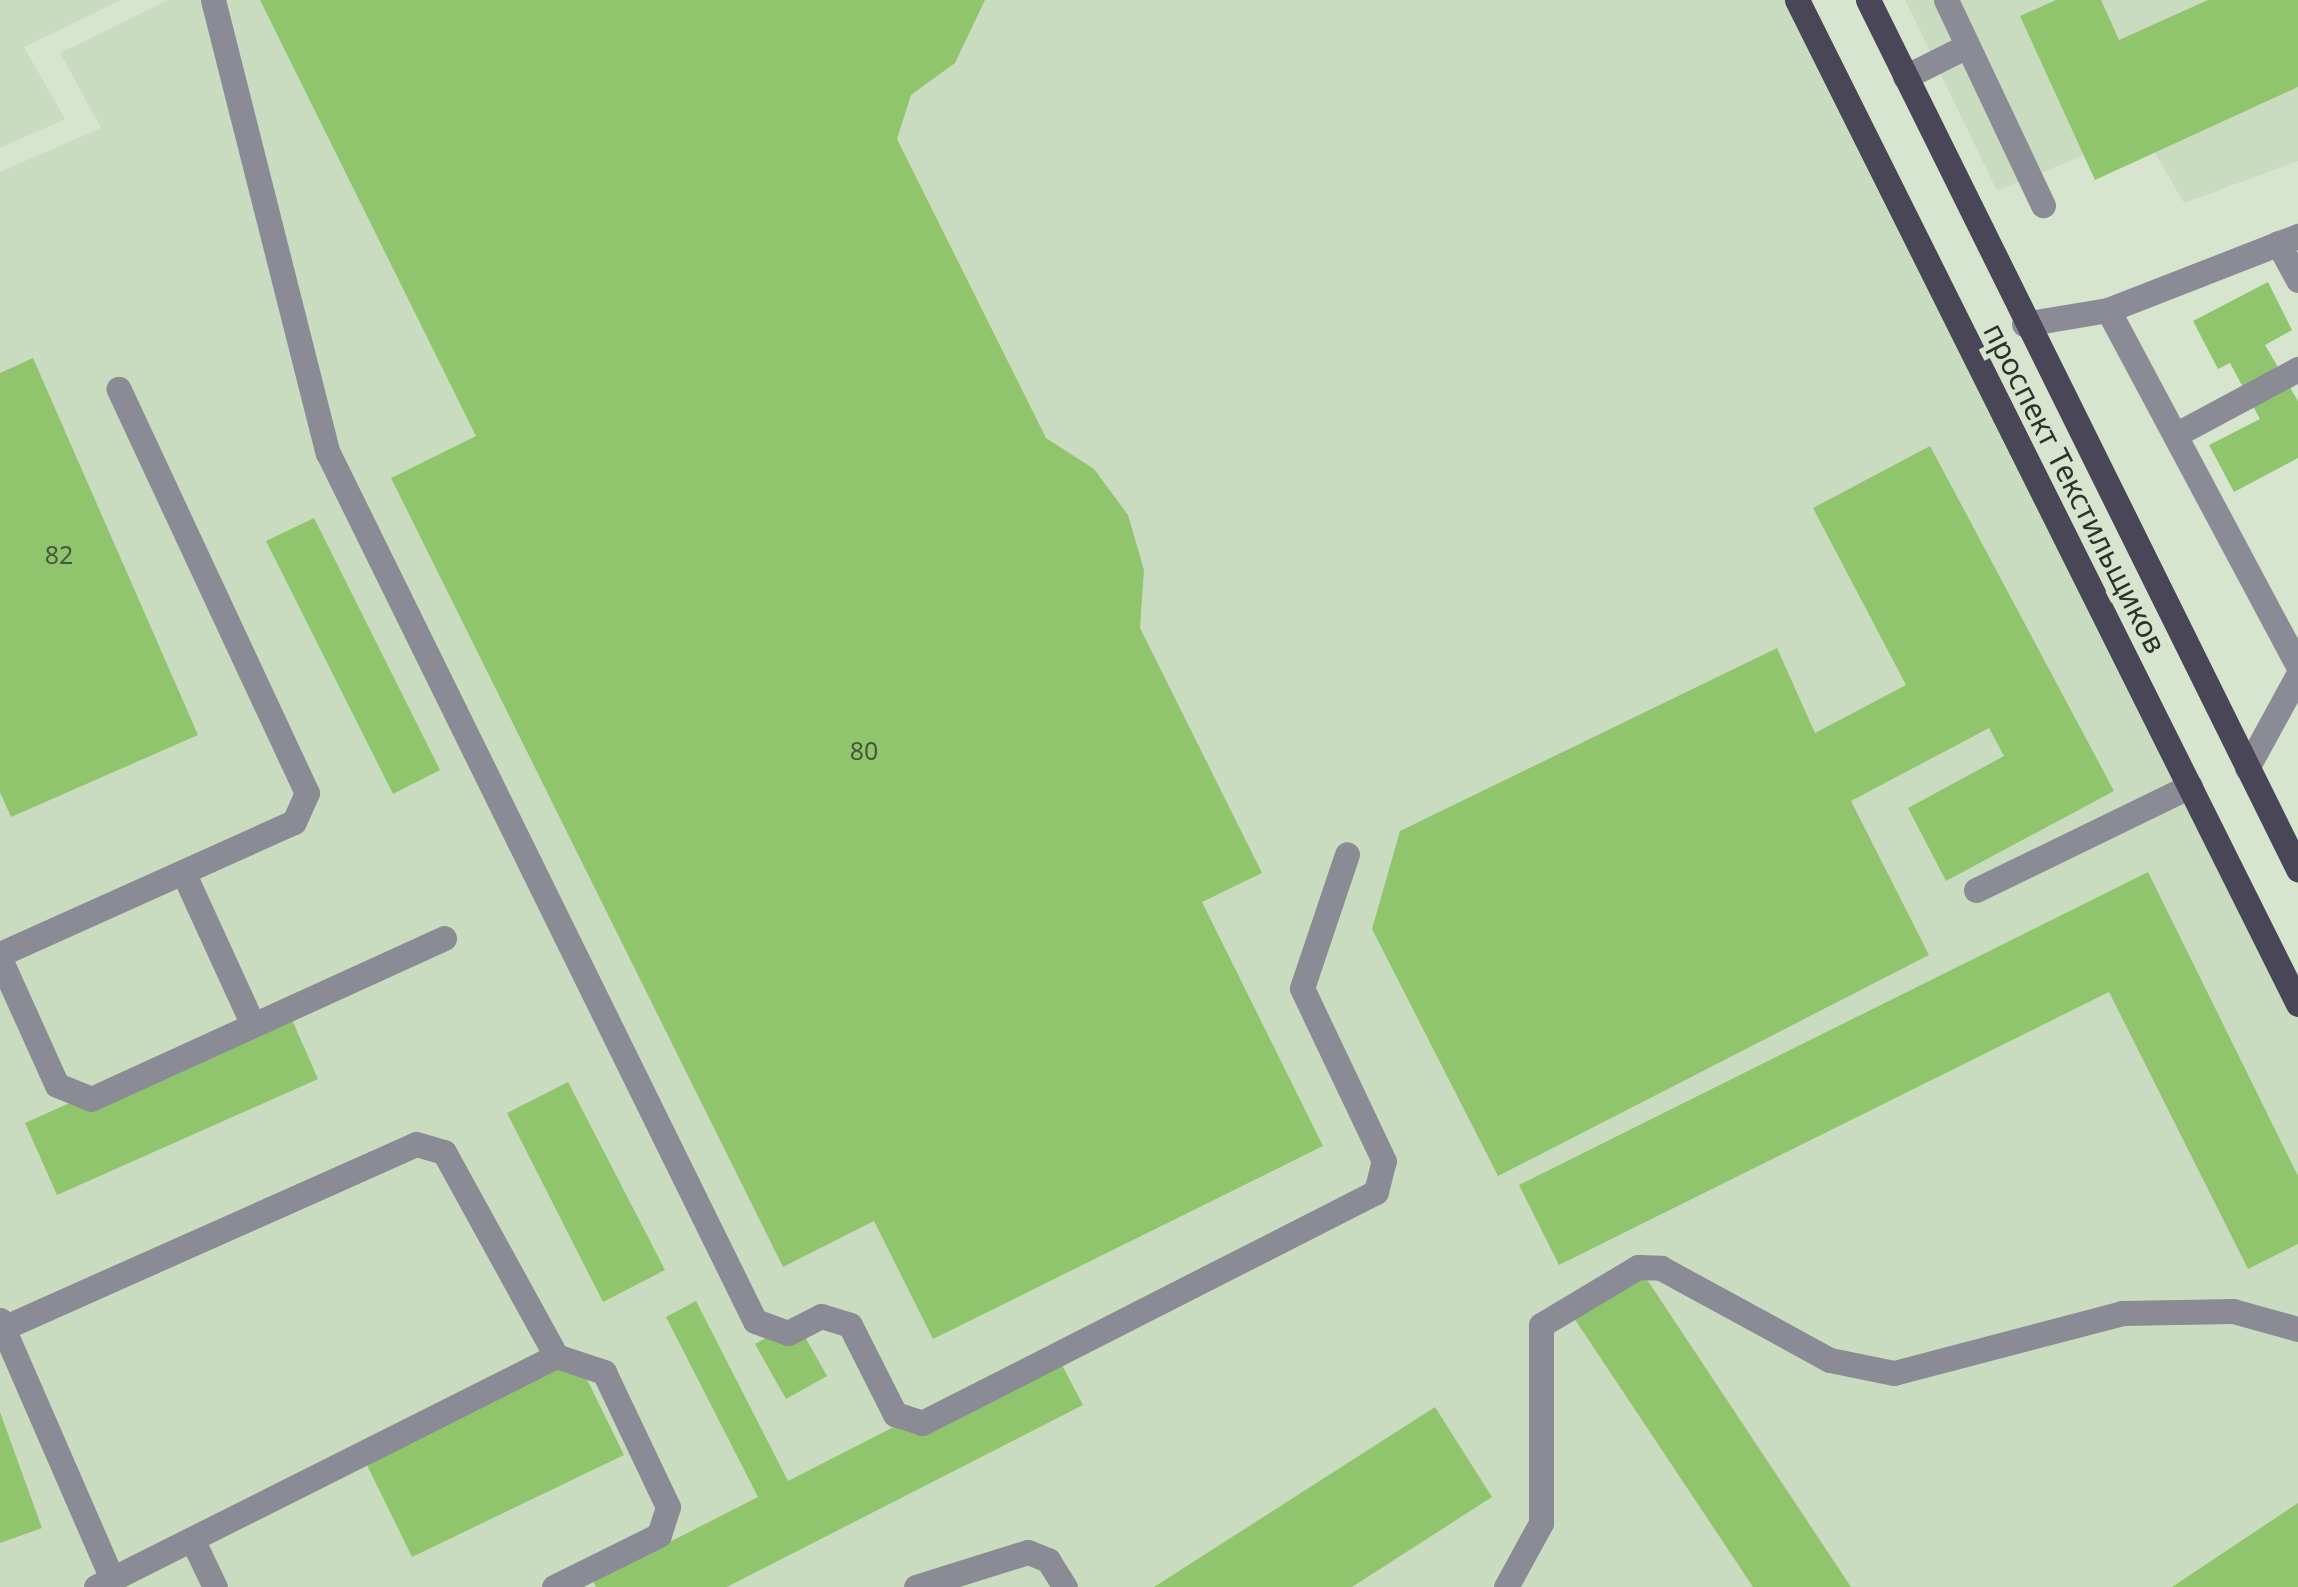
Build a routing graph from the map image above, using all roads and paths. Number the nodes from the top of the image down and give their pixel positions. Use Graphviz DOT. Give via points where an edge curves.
graph roads {
  1 [pos="213,0"];
  2 [pos="1797,0"];
  3 [pos="1868,0"];
  4 [pos="1946,0"];
  5 [pos="1967,46"];
  6 [pos="1905,77"];
  7 [pos="2043,205"];
  8 [pos="2288,240"];
  9 [pos="2298,280"];
  10 [pos="2108,310"];
  11 [pos="2024,324"];
  12 [pos="2298,369"];
  13 [pos="119,389"];
  14 [pos="2175,435"];
  15 [pos="2298,666"];
  16 [pos="2298,675"];
  17 [pos="2247,768"];
  18 [pos="2190,786"];
  19 [pos="1347,854"];
  20 [pos="2298,870"];
  21 [pos="183,872"];
  22 [pos="1976,890"];
  23 [pos="444,938"];
  24 [pos="0,957"];
  25 [pos="2298,1004"];
  26 [pos="254,1025"];
  27 [pos="2,1324"];
  28 [pos="2298,1329"];
  29 [pos="556,1356"];
  30 [pos="192,1539"];
  31 [pos="104,1583"];
  32 [pos="215,1587"];
  33 [pos="554,1587"];
  34 [pos="916,1587"];
  35 [pos="1065,1587"];
  36 [pos="1506,1587"];
  1 -- 19 [label="lane" via="328,452 755,1321 788,1333 822,1316 850,1325 895,1414 922,1424 1376,1192 1384,1161 1302,988"];
  2 -- 18 [label="main road, проспект Текстильщиков"];
  3 -- 6 [label="main road, проспект Текстильщиков"];
  4 -- 5 [label="lane"];
  5 -- 6 [label="lane"];
  5 -- 7 [label="lane"];
  6 -- 11 [label="main road, проспект Текстильщиков"];
  8 -- 9 [label="lane"];
  8 -- 10 [label="lane"];
  10 -- 11 [label="lane"];
  10 -- 14 [label="lane"];
  11 -- 17 [label="main road, проспект Текстильщиков"];
  12 -- 14 [label="lane"];
  13 -- 21 [label="lane" via="308,793 294,822"];
  14 -- 15 [label="lane"];
  16 -- 17 [label="lane"];
  17 -- 20 [label="main road, проспект Текстильщиков"];
  18 -- 22 [label="lane"];
  18 -- 25 [label="main road, проспект Текстильщиков"];
  21 -- 24 [label="lane"];
  21 -- 26 [label="lane"];
  23 -- 26 [label="lane"];
  24 -- 26 [label="lane" via="57,1085 92,1099"];
  27 -- 29 [label="lane" via="416,1144 444,1152"];
  27 -- 31 [label="lane"];
  28 -- 36 [label="lane" via="2232,1310 2122,1313 1894,1373 1830,1360 1662,1268 1638,1267 1541,1325 1541,1523"];
  29 -- 30 [label="lane"];
  29 -- 33 [label="lane" via="604,1372 668,1507 659,1535"];
  30 -- 31 [label="lane"];
  30 -- 32 [label="lane"];
  34 -- 35 [label="lane" via="1028,1552 1048,1560"];
}
